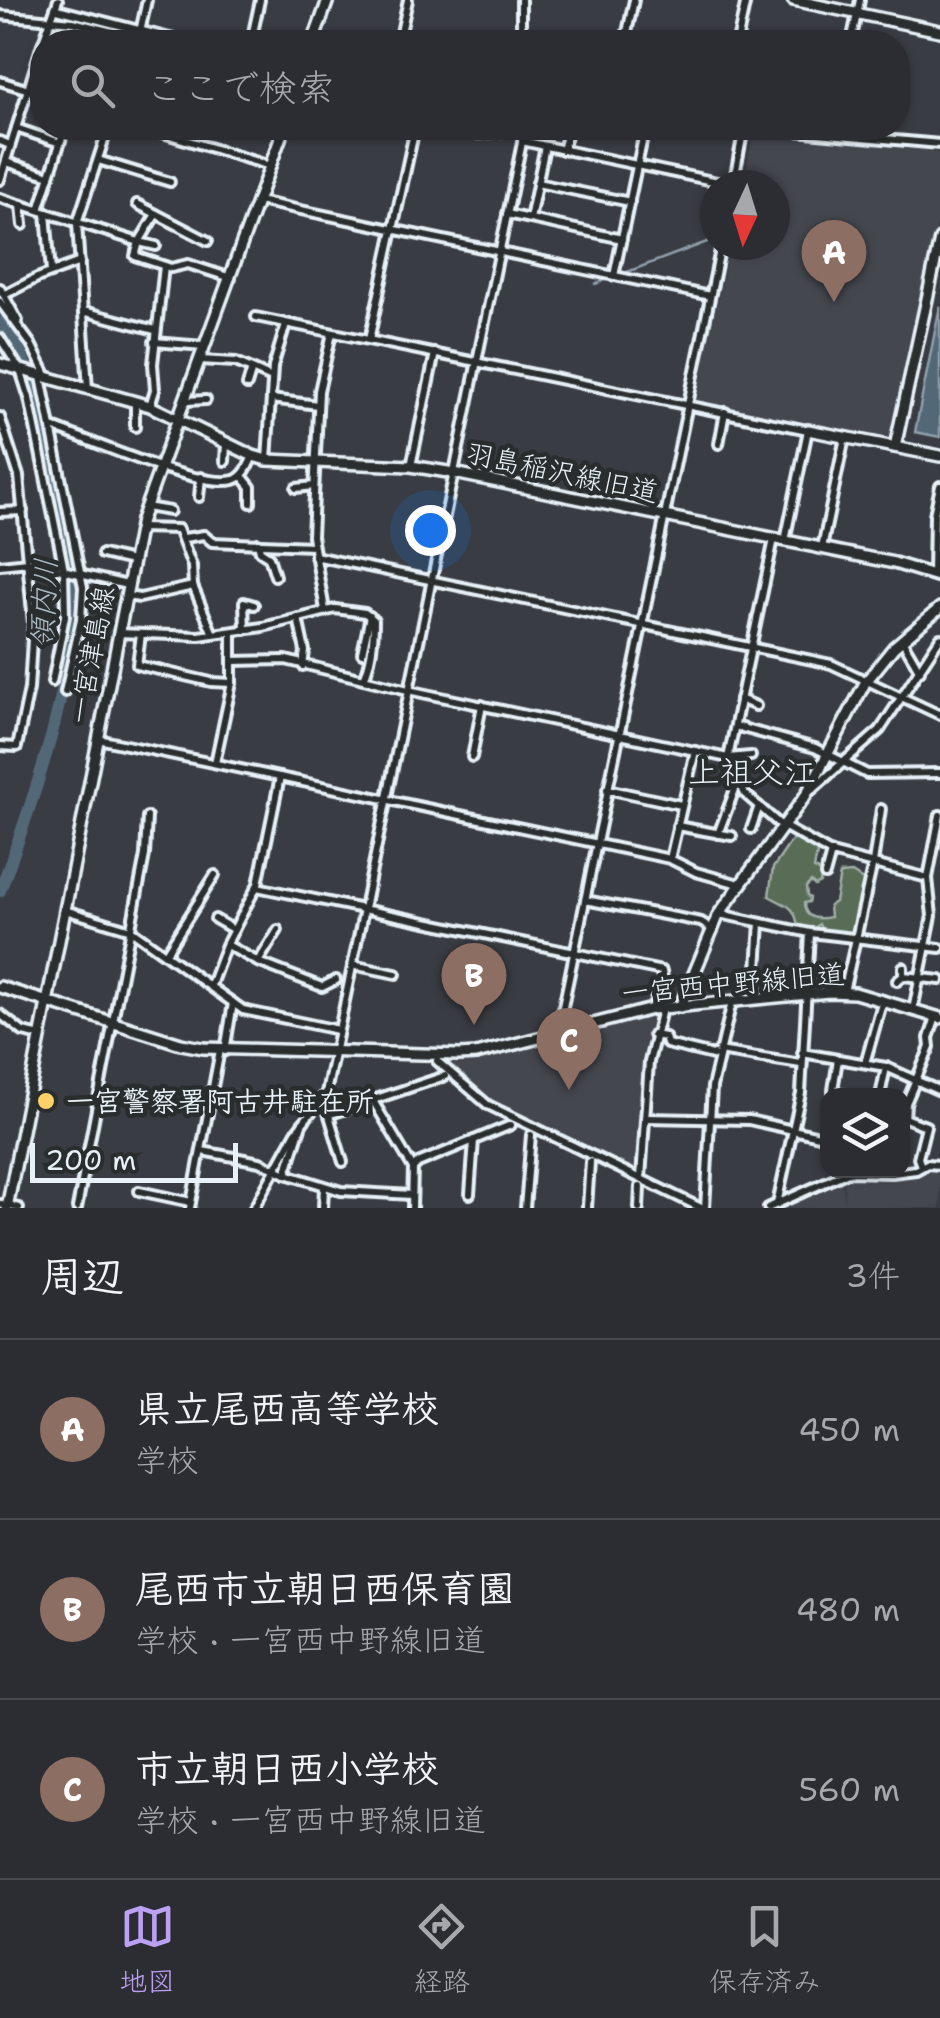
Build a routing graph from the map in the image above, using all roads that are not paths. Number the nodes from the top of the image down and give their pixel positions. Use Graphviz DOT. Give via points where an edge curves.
graph roads {
  1 [pos="147,0"];
  2 [pos="260,0"];
  3 [pos="328,0"];
  4 [pos="408,0"];
  5 [pos="521,0"];
  6 [pos="634,0"];
  7 [pos="746,0"];
  8 [pos="793,0"];
  9 [pos="860,0"];
  10 [pos="57,4"];
  11 [pos="857,14"];
  12 [pos="0,15"];
  13 [pos="50,20"];
  14 [pos="96,28"];
  15 [pos="47,30"];
  16 [pos="105,30"];
  17 [pos="121,30"];
  18 [pos="140,30"];
  19 [pos="254,30"];
  20 [pos="318,30"];
  21 [pos="402,30"];
  22 [pos="521,30"];
  23 [pos="628,30"];
  24 [pos="740,30"];
  25 [pos="854,30"];
  26 [pos="940,31"];
  27 [pos="0,81"];
  28 [pos="30,84"];
  29 [pos="28,90"];
  30 [pos="16,128"];
  31 [pos="30,133"];
  32 [pos="51,140"];
  33 [pos="61,140"];
  34 [pos="104,140"];
  35 [pos="186,140"];
  36 [pos="280,140"];
  37 [pos="412,140"];
  38 [pos="566,140"];
  39 [pos="643,140"];
  40 [pos="742,140"];
  41 [pos="907,140"];
  42 [pos="0,141"];
  43 [pos="522,141"];
  44 [pos="60,143"];
  45 [pos="940,144"];
  46 [pos="10,145"];
  47 [pos="544,146"];
  48 [pos="563,150"];
  49 [pos="98,160"];
  50 [pos="6,162"];
  51 [pos="638,165"];
  52 [pos="270,166"];
  53 [pos="736,170"];
  54 [pos="50,176"];
  55 [pos="700,178"];
  56 [pos="0,180"];
  57 [pos="170,182"];
  58 [pos="537,183"];
  59 [pos="0,198"];
  60 [pos="258,201"];
  61 [pos="630,202"];
  62 [pos="137,204"];
  63 [pos="21,205"];
  64 [pos="42,211"];
  65 [pos="156,214"];
  66 [pos="507,214"];
  67 [pos="530,219"];
  68 [pos="77,223"];
  69 [pos="24,225"];
  70 [pos="392,230"];
  71 [pos="622,239"];
  72 [pos="940,239"];
  73 [pos="208,241"];
  74 [pos="139,242"];
  75 [pos="156,246"];
  76 [pos="499,252"];
  77 [pos="718,260"];
  78 [pos="80,262"];
  79 [pos="164,266"];
  80 [pos="50,272"];
  81 [pos="614,276"];
  82 [pos="230,278"];
  83 [pos="1,295"];
  84 [pos="710,296"];
  85 [pos="83,311"];
  86 [pos="256,318"];
  87 [pos="286,324"];
  88 [pos="155,330"];
  89 [pos="332,333"];
  90 [pos="0,338"];
  91 [pos="370,340"];
  92 [pos="154,342"];
  93 [pos="204,346"];
  94 [pos="435,353"];
  95 [pos="200,360"];
  96 [pos="476,362"];
  97 [pos="0,364"];
  98 [pos="22,370"];
  99 [pos="251,372"];
  100 [pos="42,376"];
  101 [pos="272,378"];
  102 [pos="247,385"];
  103 [pos="88,388"];
  104 [pos="271,399"];
  105 [pos="185,400"];
  106 [pos="206,400"];
  107 [pos="134,403"];
  108 [pos="318,404"];
  109 [pos="687,404"];
  110 [pos="150,406"];
  111 [pos="725,412"];
  112 [pos="0,417"];
  113 [pos="178,418"];
  114 [pos="52,427"];
  115 [pos="135,427"];
  116 [pos="808,430"];
  117 [pos="845,438"];
  118 [pos="719,444"];
  119 [pos="895,447"];
  120 [pos="254,456"];
  121 [pos="940,456"];
  122 [pos="267,460"];
  123 [pos="314,464"];
  124 [pos="160,466"];
  125 [pos="411,466"];
  126 [pos="454,472"];
  127 [pos="242,476"];
  128 [pos="201,477"];
  129 [pos="314,486"];
  130 [pos="940,486"];
  131 [pos="296,488"];
  132 [pos="200,498"];
  133 [pos="252,503"];
  134 [pos="146,507"];
  135 [pos="23,511"];
  136 [pos="170,511"];
  137 [pos="0,512"];
  138 [pos="664,516"];
  139 [pos="139,528"];
  140 [pos="184,538"];
  141 [pos="774,538"];
  142 [pos="786,541"];
  143 [pos="937,542"];
  144 [pos="258,543"];
  145 [pos="312,546"];
  146 [pos="822,548"];
  147 [pos="102,554"];
  148 [pos="315,556"];
  149 [pos="132,561"];
  150 [pos="28,562"];
  151 [pos="0,565"];
  152 [pos="65,570"];
  153 [pos="81,574"];
  154 [pos="275,576"];
  155 [pos="936,576"];
  156 [pos="431,581"];
  157 [pos="194,586"];
  158 [pos="126,591"];
  159 [pos="254,605"];
  160 [pos="940,608"];
  161 [pos="324,610"];
  162 [pos="371,615"];
  163 [pos="298,618"];
  164 [pos="641,625"];
  165 [pos="246,630"];
  166 [pos="232,632"];
  167 [pos="118,633"];
  168 [pos="140,634"];
  169 [pos="214,634"];
  170 [pos="940,638"];
  171 [pos="902,640"];
  172 [pos="751,648"];
  173 [pos="362,653"];
  174 [pos="930,654"];
  175 [pos="940,660"];
  176 [pos="233,662"];
  177 [pos="303,666"];
  178 [pos="920,670"];
  179 [pos="364,679"];
  180 [pos="868,680"];
  181 [pos="52,682"];
  182 [pos="232,683"];
  183 [pos="408,690"];
  184 [pos="66,692"];
  185 [pos="903,698"];
  186 [pos="740,699"];
  187 [pos="482,705"];
  188 [pos="756,706"];
  189 [pos="940,716"];
  190 [pos="734,726"];
  191 [pos="619,734"];
  192 [pos="98,739"];
  193 [pos="0,746"];
  194 [pos="696,751"];
  195 [pos="827,752"];
  196 [pos="750,756"];
  197 [pos="472,757"];
  198 [pos="728,758"];
  199 [pos="215,764"];
  200 [pos="844,764"];
  201 [pos="940,773"];
  202 [pos="280,777"];
  203 [pos="738,784"];
  204 [pos="607,789"];
  205 [pos="806,795"];
  206 [pos="387,800"];
  207 [pos="681,805"];
  208 [pos="758,806"];
  209 [pos="880,809"];
  210 [pos="147,816"];
  211 [pos="940,818"];
  212 [pos="782,825"];
  213 [pos="677,826"];
  214 [pos="751,829"];
  215 [pos="718,834"];
  216 [pos="732,836"];
  217 [pos="595,843"];
  218 [pos="831,853"];
  219 [pos="936,858"];
  220 [pos="670,859"];
  221 [pos="872,863"];
  222 [pos="215,875"];
  223 [pos="825,876"];
  224 [pos="928,878"];
  225 [pos="739,884"];
  226 [pos="257,887"];
  227 [pos="585,900"];
  228 [pos="65,910"];
  229 [pos="364,911"];
  230 [pos="719,914"];
  231 [pos="215,919"];
  232 [pos="760,922"];
  233 [pos="712,928"];
  234 [pos="131,930"];
  235 [pos="234,930"];
  236 [pos="278,930"];
  237 [pos="810,933"];
  238 [pos="856,937"];
  239 [pos="924,944"];
  240 [pos="226,945"];
  241 [pos="940,948"];
  242 [pos="166,953"];
  243 [pos="574,954"];
  244 [pos="258,962"];
  245 [pos="352,965"];
  246 [pos="396,974"];
  247 [pos="901,974"];
  248 [pos="918,977"];
  249 [pos="336,980"];
  250 [pos="940,980"];
  251 [pos="211,985"];
  252 [pos="0,987"];
  253 [pos="844,992"];
  254 [pos="806,994"];
  255 [pos="46,1000"];
  256 [pos="755,1000"];
  257 [pos="883,1000"];
  258 [pos="732,1002"];
  259 [pos="232,1003"];
  260 [pos="680,1007"];
  261 [pos="657,1009"];
  262 [pos="914,1010"];
  263 [pos="0,1014"];
  264 [pos="938,1018"];
  265 [pos="112,1022"];
  266 [pos="338,1030"];
  267 [pos="558,1031"];
  268 [pos="41,1036"];
  269 [pos="653,1036"];
  270 [pos="222,1050"];
  271 [pos="333,1052"];
  272 [pos="718,1053"];
  273 [pos="802,1053"];
  274 [pos="838,1059"];
  275 [pos="437,1062"];
  276 [pos="864,1063"];
  277 [pos="802,1064"];
  278 [pos="886,1067"];
  279 [pos="445,1076"];
  280 [pos="916,1081"];
  281 [pos="214,1085"];
  282 [pos="833,1088"];
  283 [pos="882,1088"];
  284 [pos="222,1090"];
  285 [pos="940,1091"];
  286 [pos="910,1092"];
  287 [pos="324,1099"];
  288 [pos="372,1099"];
  289 [pos="331,1114"];
  290 [pos="646,1118"];
  291 [pos="708,1120"];
  292 [pos="910,1120"];
  293 [pos="302,1122"];
  294 [pos="511,1124"];
  295 [pos="793,1131"];
  296 [pos="530,1135"];
  297 [pos="820,1136"];
  298 [pos="474,1140"];
  299 [pos="202,1151"];
  300 [pos="343,1162"];
  301 [pos="590,1162"];
  302 [pos="940,1165"];
  303 [pos="921,1166"];
  304 [pos="413,1168"];
  305 [pos="274,1170"];
  306 [pos="910,1170"];
  307 [pos="286,1174"];
  308 [pos="835,1178"];
  309 [pos="348,1181"];
  310 [pos="640,1183"];
  311 [pos="324,1187"];
  312 [pos="139,1191"];
  313 [pos="348,1192"];
  314 [pos="470,1194"];
  315 [pos="412,1195"];
  316 [pos="191,1205"];
  317 [pos="8,1206"];
  318 [pos="772,1206"];
  319 [pos="76,1208"];
  320 [pos="254,1208"];
  321 [pos="323,1208"];
  322 [pos="412,1208"];
  323 [pos="524,1208"];
  324 [pos="587,1208"];
  325 [pos="639,1208"];
  326 [pos="703,1208"];
  1 -- 18 [label="street"];
  2 -- 19 [label="street"];
  3 -- 20 [label="street"];
  4 -- 21 [label="street"];
  5 -- 22 [label="street"];
  6 -- 23 [label="street"];
  7 -- 24 [label="street"];
  8 -- 11 [label="street"];
  9 -- 11 [label="street"];
  10 -- 13 [label="street"];
  10 -- 17 [label="street"];
  11 -- 25 [label="street"];
  11 -- 26 [label="street"];
  12 -- 13 [label="street"];
  13 -- 14 [label="street"];
  13 -- 15 [label="street"];
  14 -- 16 [label="street"];
  27 -- 29 [label="street"];
  28 -- 29 [label="street"];
  29 -- 30 [label="street"];
  30 -- 31 [label="street"];
  30 -- 46 [label="street"];
  32 -- 44 [label="street"];
  33 -- 44 [label="street"];
  34 -- 49 [label="street"];
  35 -- 52 [label="street"];
  36 -- 52 [label="street, 一宮津島線"];
  37 -- 70 [label="street"];
  38 -- 48 [label="street"];
  39 -- 51 [label="street"];
  40 -- 53 [label="street"];
  41 -- 45 [label="street"];
  42 -- 46 [label="street"];
  43 -- 47 [label="street"];
  43 -- 66 [label="street"];
  44 -- 54 [label="street"];
  46 -- 50 [label="street"];
  47 -- 48 [label="street"];
  47 -- 58 [label="street"];
  48 -- 51 [label="street"];
  49 -- 57 [label="street"];
  49 -- 68 [label="street"];
  50 -- 54 [label="street"];
  50 -- 56 [label="street"];
  51 -- 55 [label="street"];
  51 -- 61 [label="street"];
  52 -- 60 [label="street, 一宮津島線"];
  54 -- 64 [label="street"];
  58 -- 61 [label="street"];
  58 -- 67 [label="street"];
  59 -- 63 [label="street"];
  60 -- 70 [label="street"];
  60 -- 82 [label="street, 一宮津島線"];
  61 -- 71 [label="street"];
  62 -- 65 [label="street"];
  63 -- 64 [label="street"];
  63 -- 69 [label="street"];
  64 -- 68 [label="street"];
  64 -- 80 [label="street"];
  65 -- 73 [label="street"];
  65 -- 74 [label="street"];
  66 -- 67 [label="street"];
  66 -- 76 [label="street"];
  67 -- 71 [label="street"];
  68 -- 74 [label="street"];
  68 -- 78 [label="street"];
  70 -- 76 [label="street"];
  70 -- 91 [label="street"];
  71 -- 81 [label="street"];
  72 -- 119 [label="street"];
  74 -- 75 [label="street"];
  74 -- 79 [label="street" via="134,256"];
  76 -- 81 [label="street"];
  76 -- 96 [label="street"];
  77 -- 84 [label="street"];
  78 -- 80 [label="street"];
  78 -- 85 [label="street"];
  79 -- 82 [label="street" via="188,264"];
  79 -- 88 [label="street"];
  80 -- 83 [label="street"];
  81 -- 84 [label="street"];
  82 -- 93 [label="street, 一宮津島線"];
  83 -- 100 [label="street"];
  84 -- 109 [label="street"];
  85 -- 88 [label="street"];
  85 -- 103 [label="street"];
  86 -- 87 [label="street"];
  87 -- 89 [label="street"];
  87 -- 101 [label="street"];
  88 -- 92 [label="street"];
  89 -- 91 [label="street"];
  89 -- 108 [label="street"];
  90 -- 98 [label="street"];
  91 -- 94 [label="street"];
  92 -- 93 [label="street"];
  92 -- 110 [label="street"];
  93 -- 95 [label="street, 一宮津島線"];
  94 -- 96 [label="street"];
  94 -- 125 [label="street"];
  95 -- 99 [label="street" via="236,362"];
  95 -- 105 [label="street, 一宮津島線"];
  96 -- 109 [label="street"];
  96 -- 126 [label="street"];
  97 -- 98 [label="street, 羽島稲沢線旧道"];
  98 -- 100 [label="street, 羽島稲沢線旧道"];
  98 -- 152 [label="street"];
  99 -- 101 [label="street"];
  99 -- 102 [label="street"];
  100 -- 103 [label="street, 羽島稲沢線旧道"];
  100 -- 114 [label="street"];
  101 -- 104 [label="street"];
  103 -- 107 [label="street, 羽島稲沢線旧道"];
  104 -- 108 [label="street"];
  104 -- 122 [label="street"];
  105 -- 106 [label="street"];
  105 -- 113 [label="street, 一宮津島線"];
  107 -- 110 [label="street, 羽島稲沢線旧道"];
  107 -- 115 [label="street"];
  108 -- 123 [label="street"];
  109 -- 111 [label="street"];
  109 -- 138 [label="street"];
  110 -- 113 [label="street, 羽島稲沢線旧道"];
  111 -- 116 [label="street"];
  111 -- 118 [label="street"];
  112 -- 135 [label="street"];
  113 -- 120 [label="street, 羽島稲沢線旧道" via="228,454"];
  113 -- 124 [label="street, 一宮津島線"];
  114 -- 124 [label="street"];
  114 -- 153 [label="street"];
  116 -- 117 [label="street"];
  116 -- 142 [label="street"];
  117 -- 119 [label="street"];
  117 -- 146 [label="street"];
  119 -- 121 [label="street"];
  120 -- 122 [label="street, 羽島稲沢線旧道"];
  120 -- 127 [label="street"];
  122 -- 123 [label="street, 羽島稲沢線旧道"];
  123 -- 125 [label="street, 羽島稲沢線旧道"];
  123 -- 129 [label="street"];
  124 -- 128 [label="street"];
  124 -- 134 [label="street, 一宮津島線"];
  125 -- 126 [label="street, 羽島稲沢線旧道"];
  126 -- 138 [label="street, 羽島稲沢線旧道"];
  126 -- 156 [label="street"];
  127 -- 128 [label="street"];
  127 -- 133 [label="street"];
  128 -- 132 [label="street"];
  129 -- 131 [label="street"];
  129 -- 145 [label="street"];
  130 -- 143 [label="street"];
  134 -- 136 [label="street"];
  134 -- 139 [label="street, 一宮津島線"];
  135 -- 137 [label="street"];
  135 -- 150 [label="street"];
  138 -- 141 [label="street, 羽島稲沢線旧道"];
  138 -- 164 [label="street"];
  139 -- 140 [label="street" via="178,529"];
  139 -- 149 [label="street, 一宮津島線"];
  140 -- 144 [label="street"];
  140 -- 157 [label="street"];
  141 -- 142 [label="street, 羽島稲沢線旧道"];
  141 -- 172 [label="street"];
  142 -- 146 [label="street, 羽島稲沢線旧道"];
  143 -- 155 [label="street"];
  144 -- 145 [label="street"];
  144 -- 154 [label="street"];
  145 -- 148 [label="street"];
  146 -- 155 [label="street, 羽島稲沢線旧道"];
  147 -- 149 [label="street"];
  148 -- 156 [label="street"];
  148 -- 161 [label="street"];
  149 -- 158 [label="street, 一宮津島線"];
  150 -- 151 [label="street"];
  150 -- 152 [label="street"];
  150 -- 193 [label="street" via="30,689 17,747"];
  152 -- 153 [label="street"];
  152 -- 181 [label="street" via="65,616"];
  153 -- 158 [label="street"];
  153 -- 184 [label="street" via="81,620"];
  156 -- 164 [label="street"];
  156 -- 183 [label="street"];
  157 -- 158 [label="street" via="154,596"];
  157 -- 169 [label="street"];
  158 -- 167 [label="street, 一宮津島線"];
  159 -- 165 [label="street" via="244,602"];
  160 -- 171 [label="street"];
  161 -- 162 [label="street"];
  161 -- 163 [label="street"];
  162 -- 173 [label="street"];
  162 -- 179 [label="street" via="373,644"];
  163 -- 165 [label="street"];
  163 -- 177 [label="street"];
  164 -- 172 [label="street"];
  164 -- 191 [label="street"];
  165 -- 166 [label="street"];
  166 -- 169 [label="street"];
  166 -- 176 [label="street"];
  167 -- 168 [label="street"];
  167 -- 192 [label="street, 一宮津島線"];
  168 -- 169 [label="street"];
  168 -- 182 [label="street" via="137,664"];
  170 -- 174 [label="street"];
  171 -- 178 [label="street"];
  171 -- 180 [label="street"];
  172 -- 180 [label="street" via="830,664"];
  172 -- 186 [label="street"];
  174 -- 175 [label="street"];
  174 -- 178 [label="street"];
  176 -- 177 [label="street" via="286,660"];
  176 -- 182 [label="street"];
  177 -- 179 [label="street"];
  178 -- 185 [label="street"];
  179 -- 183 [label="street"];
  180 -- 185 [label="street"];
  180 -- 195 [label="street"];
  182 -- 199 [label="street"];
  183 -- 187 [label="street"];
  183 -- 206 [label="street"];
  185 -- 189 [label="street"];
  185 -- 200 [label="street"];
  186 -- 188 [label="street"];
  186 -- 190 [label="street"];
  187 -- 191 [label="street"];
  187 -- 197 [label="street"];
  190 -- 195 [label="street"];
  190 -- 198 [label="street"];
  191 -- 194 [label="street"];
  191 -- 204 [label="street"];
  192 -- 199 [label="street"];
  192 -- 228 [label="street, 一宮津島線"];
  194 -- 198 [label="street"];
  194 -- 207 [label="street"];
  195 -- 200 [label="street"];
  195 -- 205 [label="street"];
  196 -- 198 [label="street"];
  198 -- 203 [label="street"];
  199 -- 202 [label="street"];
  200 -- 201 [label="street" via="867,774"];
  200 -- 205 [label="street"];
  202 -- 206 [label="street"];
  202 -- 226 [label="street"];
  203 -- 208 [label="street"];
  203 -- 215 [label="street"];
  204 -- 207 [label="street"];
  204 -- 217 [label="street"];
  205 -- 212 [label="street"];
  206 -- 217 [label="street"];
  206 -- 229 [label="street"];
  207 -- 213 [label="street"];
  208 -- 212 [label="street"];
  208 -- 214 [label="street"];
  209 -- 221 [label="street"];
  210 -- 234 [label="street"];
  211 -- 219 [label="street"];
  212 -- 218 [label="street"];
  212 -- 225 [label="street"];
  213 -- 215 [label="street"];
  213 -- 220 [label="street"];
  215 -- 216 [label="street"];
  217 -- 220 [label="street"];
  217 -- 227 [label="street"];
  218 -- 221 [label="street"];
  218 -- 223 [label="street"];
  219 -- 224 [label="street"];
  220 -- 225 [label="street"];
  221 -- 224 [label="street"];
  221 -- 238 [label="street"];
  222 -- 242 [label="street"];
  224 -- 239 [label="street" via="932,916"];
  225 -- 230 [label="street"];
  226 -- 229 [label="street"];
  226 -- 235 [label="street"];
  227 -- 233 [label="street"];
  227 -- 243 [label="street"];
  228 -- 234 [label="street"];
  228 -- 255 [label="street, 一宮津島線"];
  229 -- 243 [label="street"];
  229 -- 245 [label="street"];
  230 -- 232 [label="street"];
  230 -- 233 [label="street"];
  231 -- 235 [label="street"];
  232 -- 237 [label="street"];
  232 -- 256 [label="street"];
  233 -- 260 [label="street"];
  234 -- 242 [label="street"];
  234 -- 265 [label="street"];
  235 -- 240 [label="street"];
  236 -- 244 [label="street"];
  237 -- 238 [label="street"];
  237 -- 254 [label="street"];
  238 -- 239 [label="street"];
  238 -- 253 [label="street"];
  239 -- 241 [label="street"];
  239 -- 248 [label="street"];
  240 -- 244 [label="street"];
  240 -- 251 [label="street"];
  242 -- 251 [label="street"];
  243 -- 261 [label="street" via="662,971"];
  243 -- 267 [label="street"];
  244 -- 249 [label="street" via="322,987"];
  245 -- 246 [label="street"];
  245 -- 266 [label="street"];
  247 -- 248 [label="street"];
  248 -- 250 [label="street"];
  248 -- 262 [label="street"];
  251 -- 259 [label="street"];
  252 -- 255 [label="street, 一宮西中野線旧道"];
  253 -- 254 [label="street, 一宮西中野線旧道"];
  253 -- 257 [label="street, 一宮西中野線旧道"];
  254 -- 256 [label="street, 一宮西中野線旧道"];
  254 -- 273 [label="street"];
  255 -- 265 [label="street, 一宮西中野線旧道"];
  255 -- 268 [label="street, 一宮津島線"];
  256 -- 258 [label="street, 一宮西中野線旧道"];
  257 -- 262 [label="street, 一宮西中野線旧道"];
  257 -- 276 [label="street"];
  258 -- 260 [label="street, 一宮西中野線旧道"];
  258 -- 272 [label="street"];
  259 -- 266 [label="street"];
  259 -- 270 [label="street"];
  260 -- 261 [label="street, 一宮西中野線旧道"];
  261 -- 267 [label="street, 一宮西中野線旧道"];
  261 -- 269 [label="street"];
  262 -- 264 [label="street, 一宮西中野線旧道"];
  263 -- 268 [label="street"];
  264 -- 280 [label="street"];
  265 -- 270 [label="street, 一宮西中野線旧道"];
  265 -- 319 [label="street"];
  266 -- 271 [label="street"];
  267 -- 271 [label="street, 一宮西中野線旧道" via="459,1056"];
  268 -- 317 [label="street, 一宮津島線"];
  269 -- 272 [label="street"];
  269 -- 290 [label="street"];
  270 -- 271 [label="street, 一宮西中野線旧道"];
  270 -- 281 [label="street"];
  271 -- 287 [label="street"];
  272 -- 277 [label="street"];
  272 -- 291 [label="street"];
  273 -- 274 [label="street"];
  273 -- 277 [label="street"];
  274 -- 276 [label="street"];
  274 -- 282 [label="street"];
  275 -- 310 [label="street" via="488,1105"];
  276 -- 278 [label="street"];
  277 -- 295 [label="street"];
  278 -- 280 [label="street"];
  278 -- 283 [label="street"];
  279 -- 288 [label="street"];
  280 -- 285 [label="street"];
  280 -- 286 [label="street"];
  281 -- 284 [label="street"];
  281 -- 299 [label="street"];
  287 -- 289 [label="street"];
  287 -- 293 [label="street"];
  288 -- 289 [label="street"];
  288 -- 304 [label="street"];
  289 -- 300 [label="street"];
  290 -- 291 [label="street"];
  290 -- 310 [label="street"];
  291 -- 295 [label="street" via="749,1120"];
  291 -- 326 [label="street"];
  292 -- 303 [label="street" via="926,1126"];
  293 -- 305 [label="street"];
  293 -- 307 [label="street"];
  294 -- 298 [label="street"];
  295 -- 297 [label="street"];
  295 -- 318 [label="street"];
  296 -- 323 [label="street"];
  298 -- 304 [label="street"];
  298 -- 314 [label="street"];
  299 -- 305 [label="street"];
  299 -- 316 [label="street"];
  301 -- 324 [label="street"];
  302 -- 303 [label="street"];
  303 -- 306 [label="street"];
  304 -- 315 [label="street"];
  305 -- 307 [label="street"];
  305 -- 320 [label="street"];
  307 -- 311 [label="street"];
  308 -- 318 [label="street"];
  309 -- 313 [label="street"];
  310 -- 325 [label="street"];
  310 -- 326 [label="street"];
  311 -- 313 [label="street"];
  311 -- 321 [label="street"];
  312 -- 316 [label="street"];
  313 -- 315 [label="street"];
  315 -- 322 [label="street"];
}
